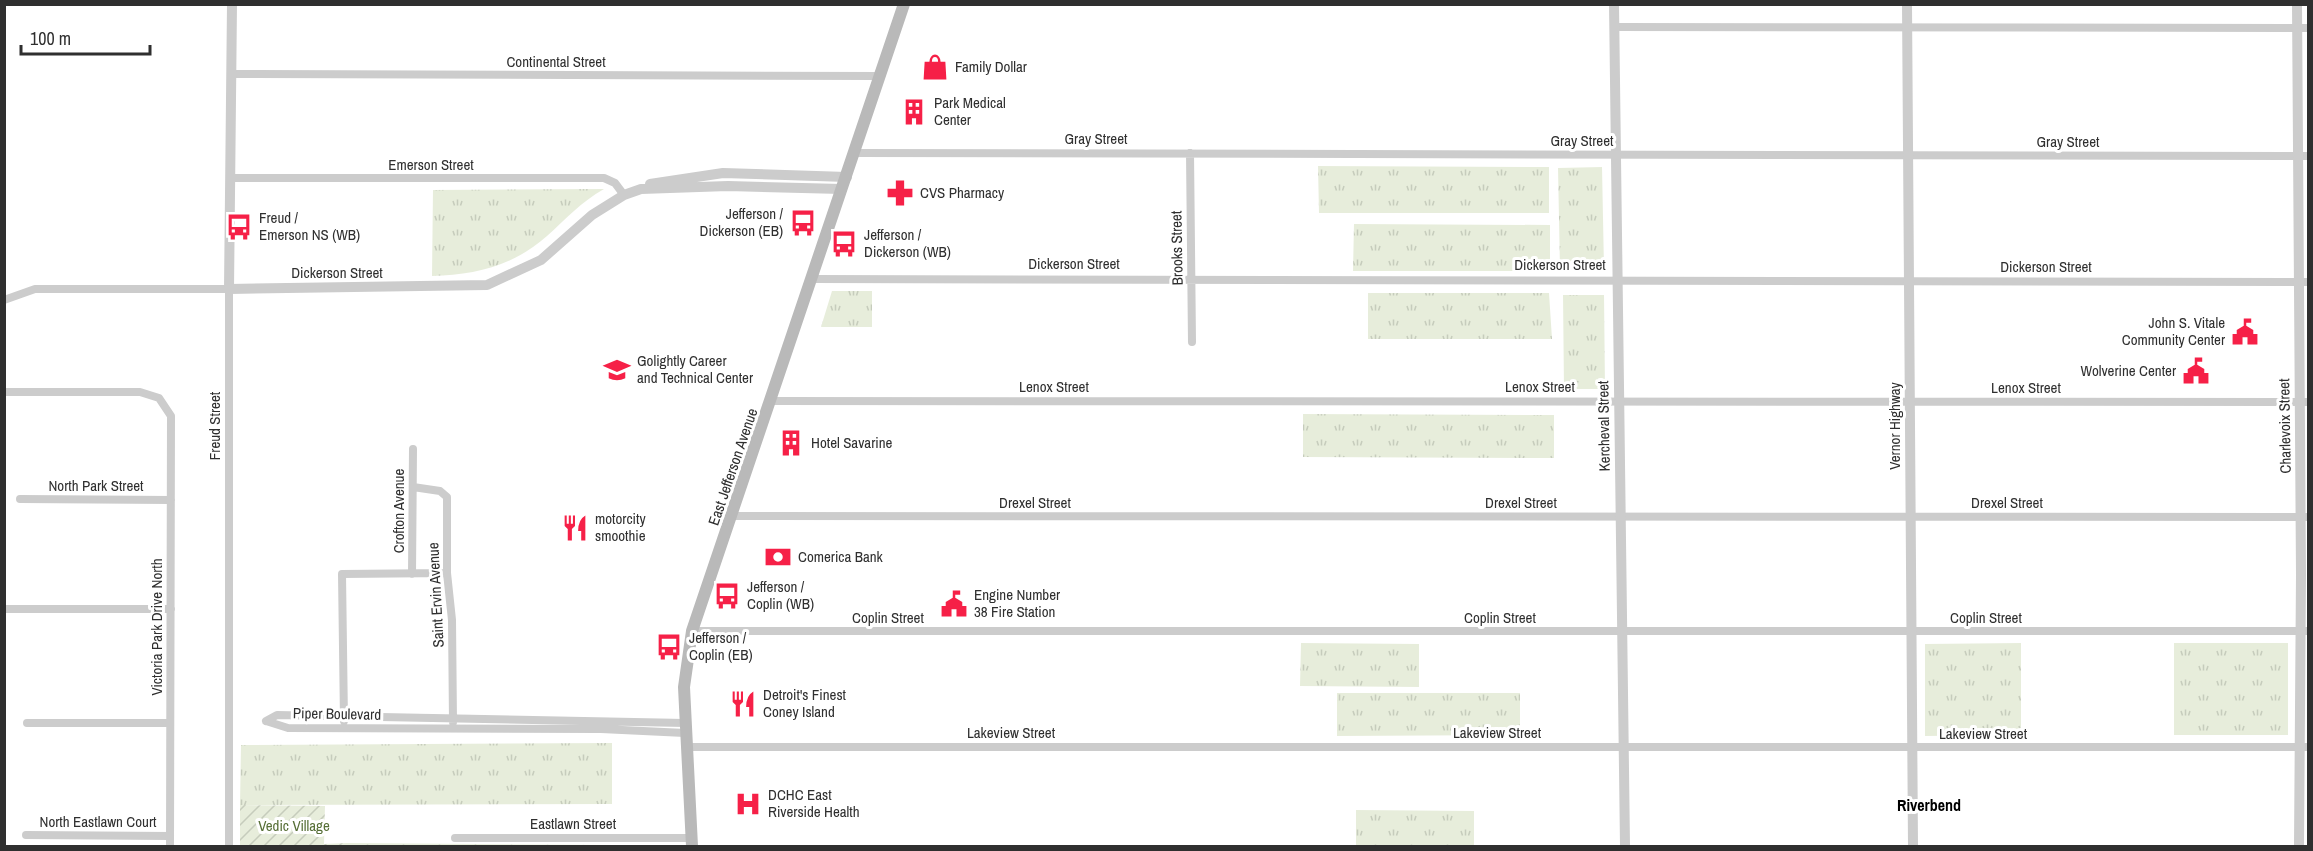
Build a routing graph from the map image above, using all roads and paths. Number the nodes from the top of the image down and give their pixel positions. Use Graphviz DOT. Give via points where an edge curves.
graph roads {
  1 [pos="232,4"];
  2 [pos="904,4"];
  3 [pos="1614,4"];
  4 [pos="1907,4"];
  5 [pos="2296,4"];
  6 [pos="1614,27"];
  7 [pos="1907,28"];
  8 [pos="2303,28"];
  9 [pos="232,75"];
  10 [pos="881,76"];
  11 [pos="855,153"];
  12 [pos="1190,153"];
  13 [pos="1908,154"];
  14 [pos="1616,155"];
  15 [pos="2303,156"];
  16 [pos="847,177"];
  17 [pos="231,178"];
  18 [pos="641,189"];
  19 [pos="842,189"];
  20 [pos="624,195"];
  21 [pos="812,279"];
  22 [pos="1191,280"];
  23 [pos="1617,280"];
  24 [pos="1910,282"];
  25 [pos="2304,282"];
  26 [pos="229,289"];
  27 [pos="4,300"];
  28 [pos="1192,342"];
  29 [pos="4,392"];
  30 [pos="771,401"];
  31 [pos="1619,401"];
  32 [pos="1910,402"];
  33 [pos="2304,402"];
  34 [pos="413,449"];
  35 [pos="413,487"];
  36 [pos="20,499"];
  37 [pos="171,500"];
  38 [pos="733,516"];
  39 [pos="1621,516"];
  40 [pos="1911,517"];
  41 [pos="2305,517"];
  42 [pos="412,573"];
  43 [pos="447,573"];
  44 [pos="4,609"];
  45 [pos="171,609"];
  46 [pos="692,631"];
  47 [pos="1622,632"];
  48 [pos="1911,632"];
  49 [pos="2305,632"];
  50 [pos="344,716"];
  51 [pos="453,717"];
  52 [pos="27,723"];
  53 [pos="170,723"];
  54 [pos="343,728"];
  55 [pos="685,728"];
  56 [pos="453,729"];
  57 [pos="686,747"];
  58 [pos="1624,747"];
  59 [pos="1912,747"];
  60 [pos="2304,747"];
  61 [pos="26,835"];
  62 [pos="170,836"];
  63 [pos="455,838"];
  64 [pos="692,842"];
  65 [pos="170,846"];
  66 [pos="229,846"];
  67 [pos="1625,846"];
  68 [pos="1913,846"];
  69 [pos="2299,846"];
  1 -- 9 [label="street, Freud Street"];
  2 -- 10 [label="main road, East Jefferson Avenue"];
  3 -- 6 [label="street, Kercheval Street"];
  4 -- 7 [label="street, Vernor Highway"];
  5 -- 8 [label="street, Charlevoix Street"];
  6 -- 7 [label="street"];
  6 -- 14 [label="street, Kercheval Street"];
  7 -- 8 [label="street"];
  7 -- 13 [label="street, Vernor Highway"];
  8 -- 15 [label="street, Charlevoix Street"];
  9 -- 10 [label="street, Continental Street"];
  9 -- 17 [label="street, Freud Street"];
  10 -- 11 [label="main road, East Jefferson Avenue"];
  11 -- 12 [label="street, Gray Street"];
  11 -- 16 [label="main road, East Jefferson Avenue"];
  12 -- 14 [label="street, Gray Street"];
  12 -- 22 [label="street, Brooks Street"];
  13 -- 14 [label="street, Gray Street"];
  13 -- 15 [label="street, Gray Street"];
  13 -- 24 [label="street, Vernor Highway"];
  14 -- 23 [label="street, Kercheval Street"];
  15 -- 25 [label="street, Charlevoix Street"];
  16 -- 18 [label="street, Dickerson Street" via="723,173 659,181"];
  16 -- 19 [label="main road, East Jefferson Avenue"];
  17 -- 20 [label="street, Emerson Street" via="604,178 615,183"];
  17 -- 26 [label="street, Freud Street"];
  18 -- 19 [label="street, Dickerson Street"];
  18 -- 20 [label="street, Dickerson Street"];
  19 -- 21 [label="main road, East Jefferson Avenue"];
  20 -- 26 [label="street, Dickerson Street" via="592,215 540,260 487,285"];
  21 -- 22 [label="street, Dickerson Street"];
  21 -- 30 [label="main road, East Jefferson Avenue"];
  22 -- 23 [label="street, Dickerson Street"];
  22 -- 28 [label="street, Brooks Street"];
  23 -- 24 [label="street, Dickerson Street"];
  23 -- 31 [label="street, Kercheval Street"];
  24 -- 25 [label="street, Dickerson Street"];
  24 -- 32 [label="street, Vernor Highway"];
  25 -- 33 [label="street, Charlevoix Street"];
  26 -- 27 [label="street, Dickerson Street" via="35,289"];
  26 -- 66 [label="street, Freud Street"];
  29 -- 37 [label="street, Victoria Park Drive North" via="140,392 159,398 168,409 172,425"];
  30 -- 31 [label="street, Lenox Street"];
  30 -- 38 [label="main road, East Jefferson Avenue"];
  31 -- 32 [label="street, Lenox Street"];
  31 -- 39 [label="street, Kercheval Street"];
  32 -- 33 [label="street, Lenox Street"];
  32 -- 40 [label="street, Vernor Highway"];
  33 -- 41 [label="street, Charlevoix Street"];
  34 -- 35 [label="street, Crofton Avenue"];
  35 -- 42 [label="street, Crofton Avenue"];
  35 -- 43 [label="street, Saint Ervin Avenue" via="440,491 447,497"];
  36 -- 37 [label="street, North Park Street"];
  37 -- 45 [label="street, Victoria Park Drive North"];
  38 -- 39 [label="street, Drexel Street"];
  38 -- 46 [label="main road, East Jefferson Avenue"];
  39 -- 40 [label="street, Drexel Street"];
  39 -- 47 [label="street, Kercheval Street"];
  40 -- 41 [label="street, Drexel Street"];
  40 -- 48 [label="street, Vernor Highway"];
  41 -- 49 [label="street, Charlevoix Street"];
  42 -- 43 [label="street"];
  42 -- 50 [label="street" via="342,574"];
  43 -- 51 [label="street, Saint Ervin Avenue" via="452,620"];
  44 -- 45 [label="street"];
  45 -- 53 [label="street, Victoria Park Drive North"];
  46 -- 47 [label="street, Coplin Street"];
  46 -- 55 [label="main road, East Jefferson Avenue" via="684,677"];
  47 -- 48 [label="street, Coplin Street"];
  47 -- 58 [label="street, Kercheval Street"];
  48 -- 49 [label="street, Coplin Street"];
  48 -- 59 [label="street, Vernor Highway"];
  49 -- 60 [label="street, Charlevoix Street"];
  50 -- 51 [label="street, Piper Boulevard"];
  50 -- 54 [label="street"];
  50 -- 54 [label="street, Piper Boulevard" via="277,715 266,721 288,728"];
  51 -- 55 [label="street, Piper Boulevard"];
  51 -- 56 [label="street, Saint Ervin Avenue"];
  52 -- 53 [label="street"];
  53 -- 62 [label="street, Victoria Park Drive North"];
  54 -- 56 [label="street, Piper Boulevard"];
  55 -- 56 [label="street, Piper Boulevard"];
  55 -- 57 [label="main road, East Jefferson Avenue"];
  57 -- 58 [label="street, Lakeview Street"];
  57 -- 64 [label="main road, East Jefferson Avenue"];
  58 -- 59 [label="street, Lakeview Street"];
  58 -- 67 [label="street, Kercheval Street"];
  59 -- 60 [label="street, Lakeview Street"];
  59 -- 68 [label="street, Vernor Highway"];
  60 -- 69 [label="street, Charlevoix Street"];
  61 -- 62 [label="street, North Eastlawn Court"];
  62 -- 65 [label="street, Victoria Park Drive North"];
  63 -- 64 [label="street, Eastlawn Street"];
}
